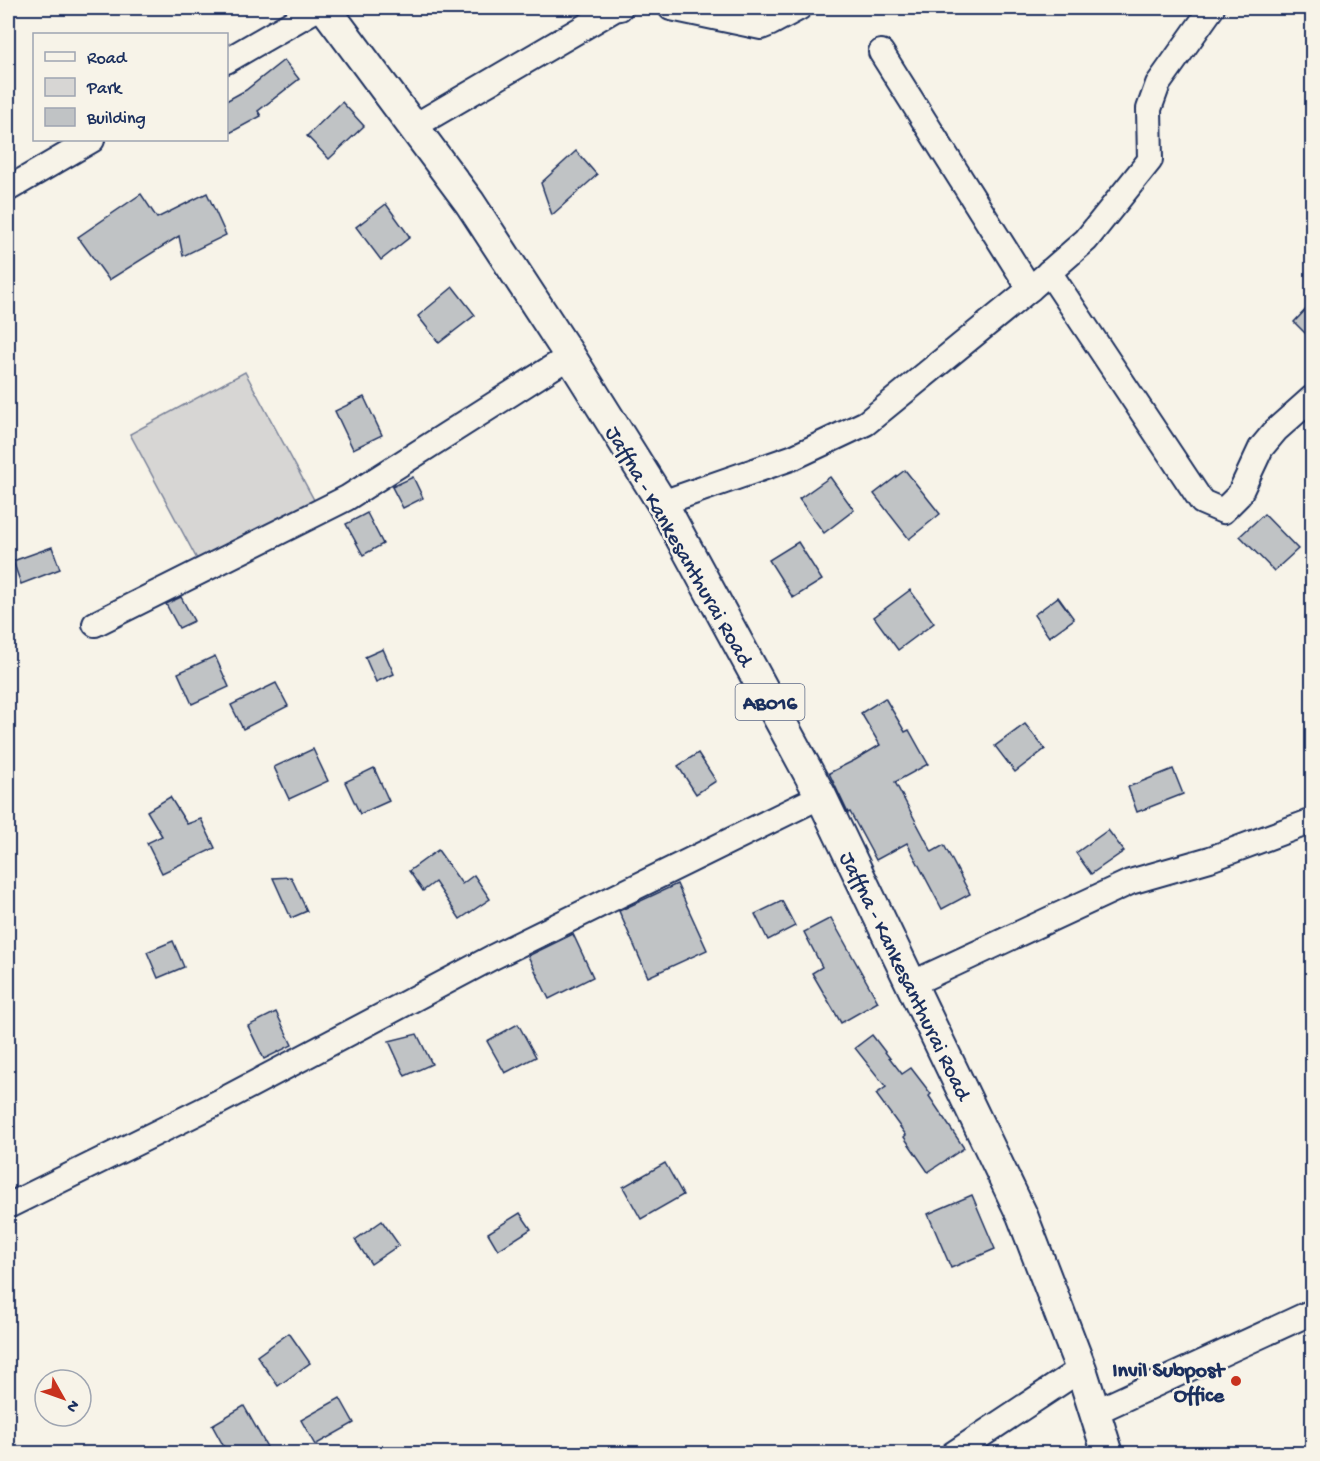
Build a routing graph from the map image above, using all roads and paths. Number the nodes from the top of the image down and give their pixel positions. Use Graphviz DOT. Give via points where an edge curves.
graph roads {
  1 [pos="318,8"];
  2 [pos="325,8"];
  3 [pos="620,8"];
  4 [pos="671,8"];
  5 [pos="800,8"];
  6 [pos="1212,8"];
  7 [pos="881,52"];
  8 [pos="228,59"];
  9 [pos="413,127"];
  10 [pos="90,141"];
  11 [pos="8,189"];
  12 [pos="1049,272"];
  13 [pos="1030,289"];
  14 [pos="570,356"];
  15 [pos="1312,398"];
  16 [pos="662,503"];
  17 [pos="95,624"];
  18 [pos="821,796"];
  19 [pos="1312,820"];
  20 [pos="911,984"];
  21 [pos="8,1206"];
  22 [pos="1312,1312"];
  23 [pos="1081,1369"];
  24 [pos="1095,1412"];
  25 [pos="953,1454"];
  26 [pos="1108,1454"];
  1 -- 8 [label="street"];
  2 -- 9 [label="main road, Jaffna - Kankesanthurai Road / AB016"];
  3 -- 9 [label="street"];
  4 -- 5 [label="street" via="761,27"];
  6 -- 12 [label="street" via="1158,84 1149,110 1150,160 1086,240"];
  7 -- 13 [label="street"];
  9 -- 14 [label="main road, Jaffna - Kankesanthurai Road / AB016" via="470,202"];
  10 -- 11 [label="street"];
  12 -- 13 [label="street"];
  12 -- 15 [label="street" via="1202,502 1224,511 1239,495 1261,448"];
  13 -- 16 [label="street" via="866,423 794,457"];
  14 -- 16 [label="main road, Jaffna - Kankesanthurai Road / AB016"];
  14 -- 17 [label="street" via="347,498"];
  16 -- 18 [label="main road, Jaffna - Kankesanthurai Road / AB016"];
  18 -- 20 [label="main road, Jaffna - Kankesanthurai Road / AB016"];
  18 -- 21 [label="street" via="493,957 219,1102"];
  19 -- 20 [label="street" via="1210,858 1130,882"];
  20 -- 23 [label="main road, Jaffna - Kankesanthurai Road / AB016" via="1022,1215"];
  22 -- 24 [label="street"];
  23 -- 24 [label="main road, Jaffna - Kankesanthurai Road / AB016"];
  23 -- 25 [label="street"];
  24 -- 26 [label="main road, Jaffna - Kankesanthurai Road / AB016"];
}
